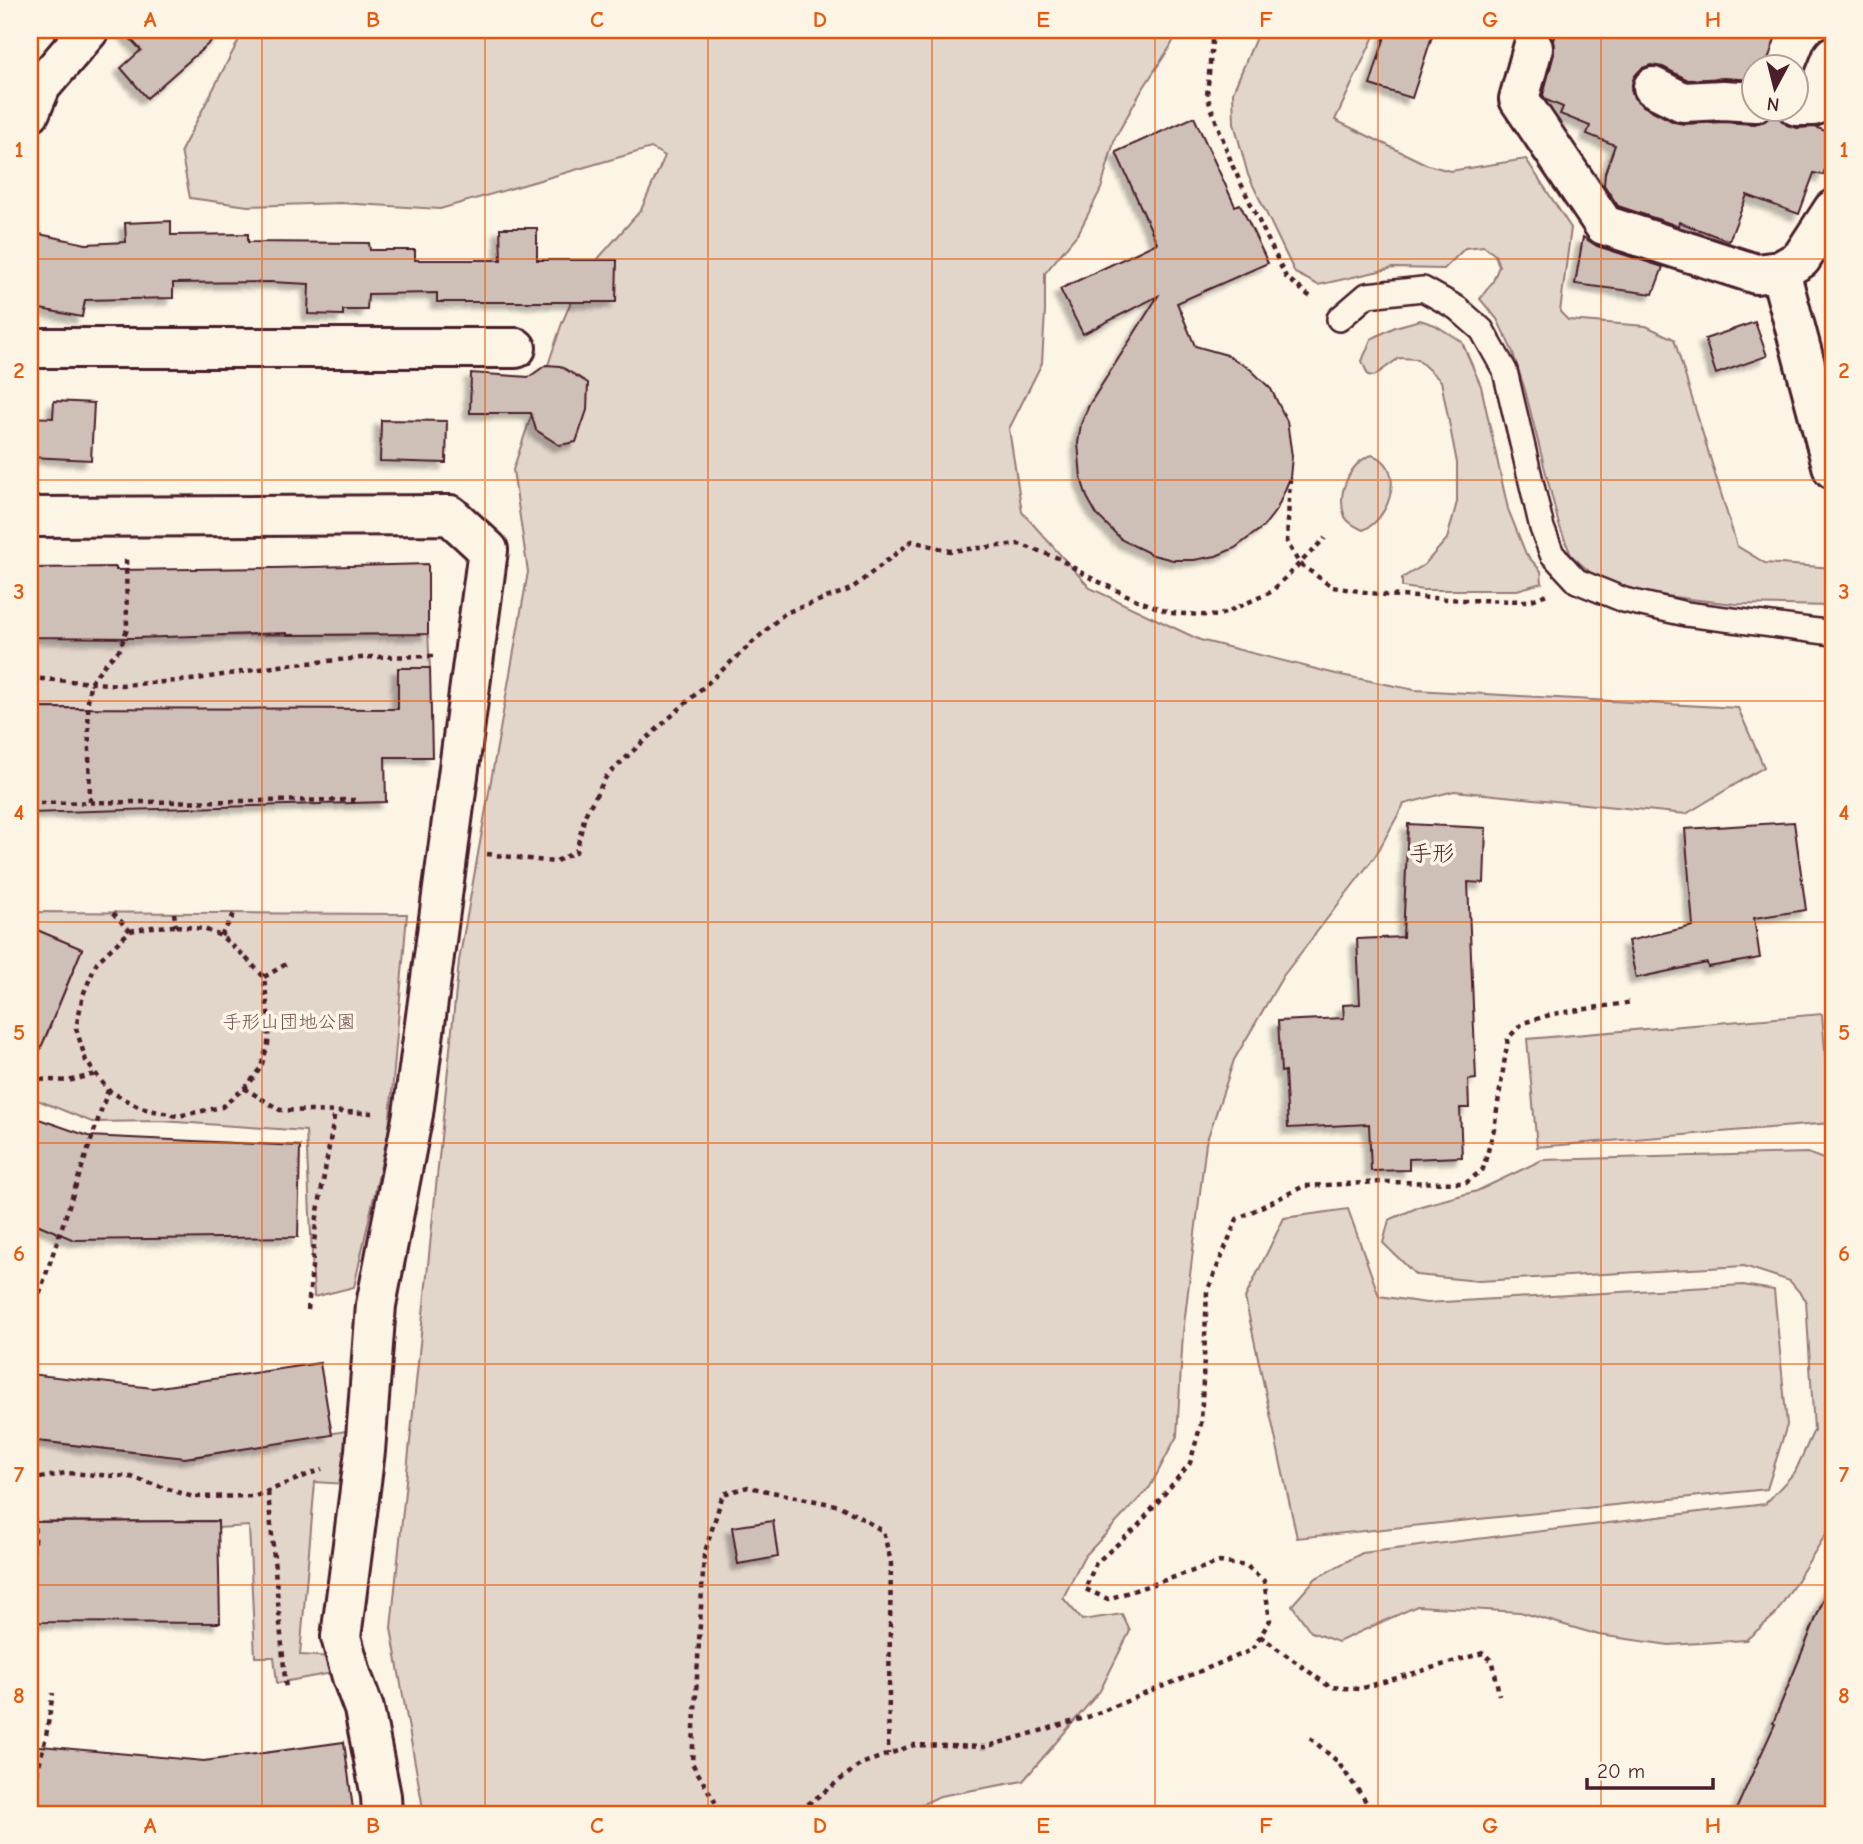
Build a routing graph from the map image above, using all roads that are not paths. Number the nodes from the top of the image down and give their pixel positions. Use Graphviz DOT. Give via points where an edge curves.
graph roads {
  1 [pos="89,30"];
  2 [pos="1533,48"];
  3 [pos="1833,56"];
  4 [pos="1653,87"];
  5 [pos="1741,101"];
  6 [pos="1811,106"];
  7 [pos="30,112"];
  8 [pos="1833,210"];
  9 [pos="1780,271"];
  10 [pos="1339,319"];
  11 [pos="30,348"];
  12 [pos="516,348"];
  13 [pos="1833,469"];
  14 [pos="30,517"];
  15 [pos="1833,633"];
  16 [pos="383,1814"];
  1 -- 7 [label="street" via="41,86"];
  2 -- 9 [label="street" via="1519,99 1604,225 1756,274"];
  3 -- 6 [label="street"];
  4 -- 5 [label="street" via="1683,102"];
  8 -- 9 [label="street" via="1801,259"];
  9 -- 13 [label="street"];
  10 -- 15 [label="lane" via="1367,295 1423,289 1482,330 1505,371 1542,528 1552,554 1577,581 1625,600 1686,614"];
  11 -- 12 [label="street"];
  14 -- 16 [label="street" via="450,515 488,550 413,1114 376,1305 365,1451 341,1637 364,1709"];
}
